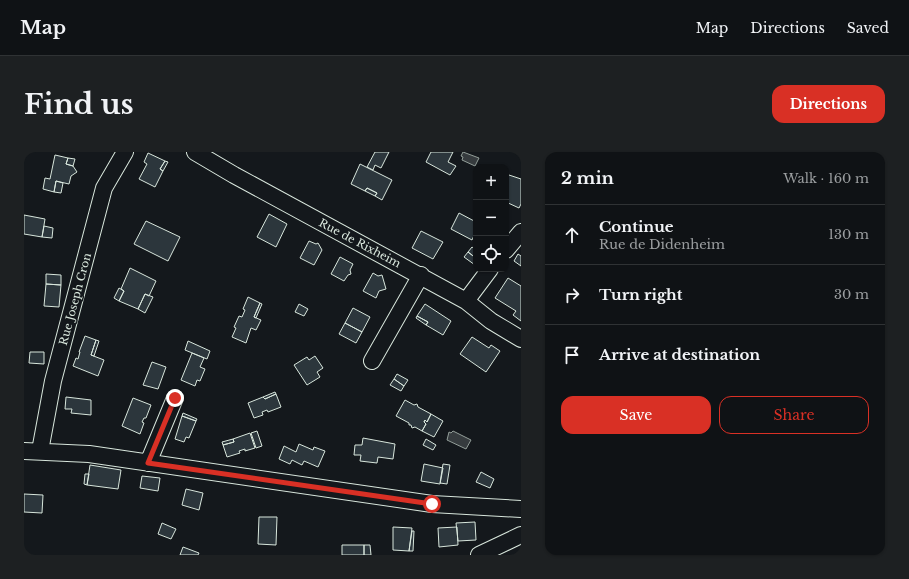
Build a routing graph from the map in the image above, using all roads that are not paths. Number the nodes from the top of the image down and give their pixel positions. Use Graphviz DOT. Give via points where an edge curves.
graph roads {
  1 [pos="125,152"];
  2 [pos="195,152"];
  3 [pos="521,232"];
  4 [pos="509,246"];
  5 [pos="488,272"];
  6 [pos="421,275"];
  7 [pos="466,301"];
  8 [pos="521,339"];
  9 [pos="372,360"];
  10 [pos="175,398"];
  11 [pos="24,451"];
  12 [pos="40,451"];
  13 [pos="148,463"];
  14 [pos="521,508"];
  15 [pos="521,535"];
  16 [pos="479,555"];
  1 -- 12 [label="street, Rue Joseph Cron" via="104,188 53,381"];
  2 -- 6 [label="street, Rue de Rixheim"];
  3 -- 4 [label="street"];
  5 -- 7 [label="street"];
  6 -- 7 [label="street, Rue de Rixheim"];
  6 -- 9 [label="street"];
  7 -- 8 [label="street, Rue de Rixheim" via="491,321"];
  10 -- 13 [label="street"];
  11 -- 12 [label="street"];
  12 -- 13 [label="street" via="89,454"];
  13 -- 14 [label="street" via="432,504"];
  15 -- 16 [label="street"];
}
